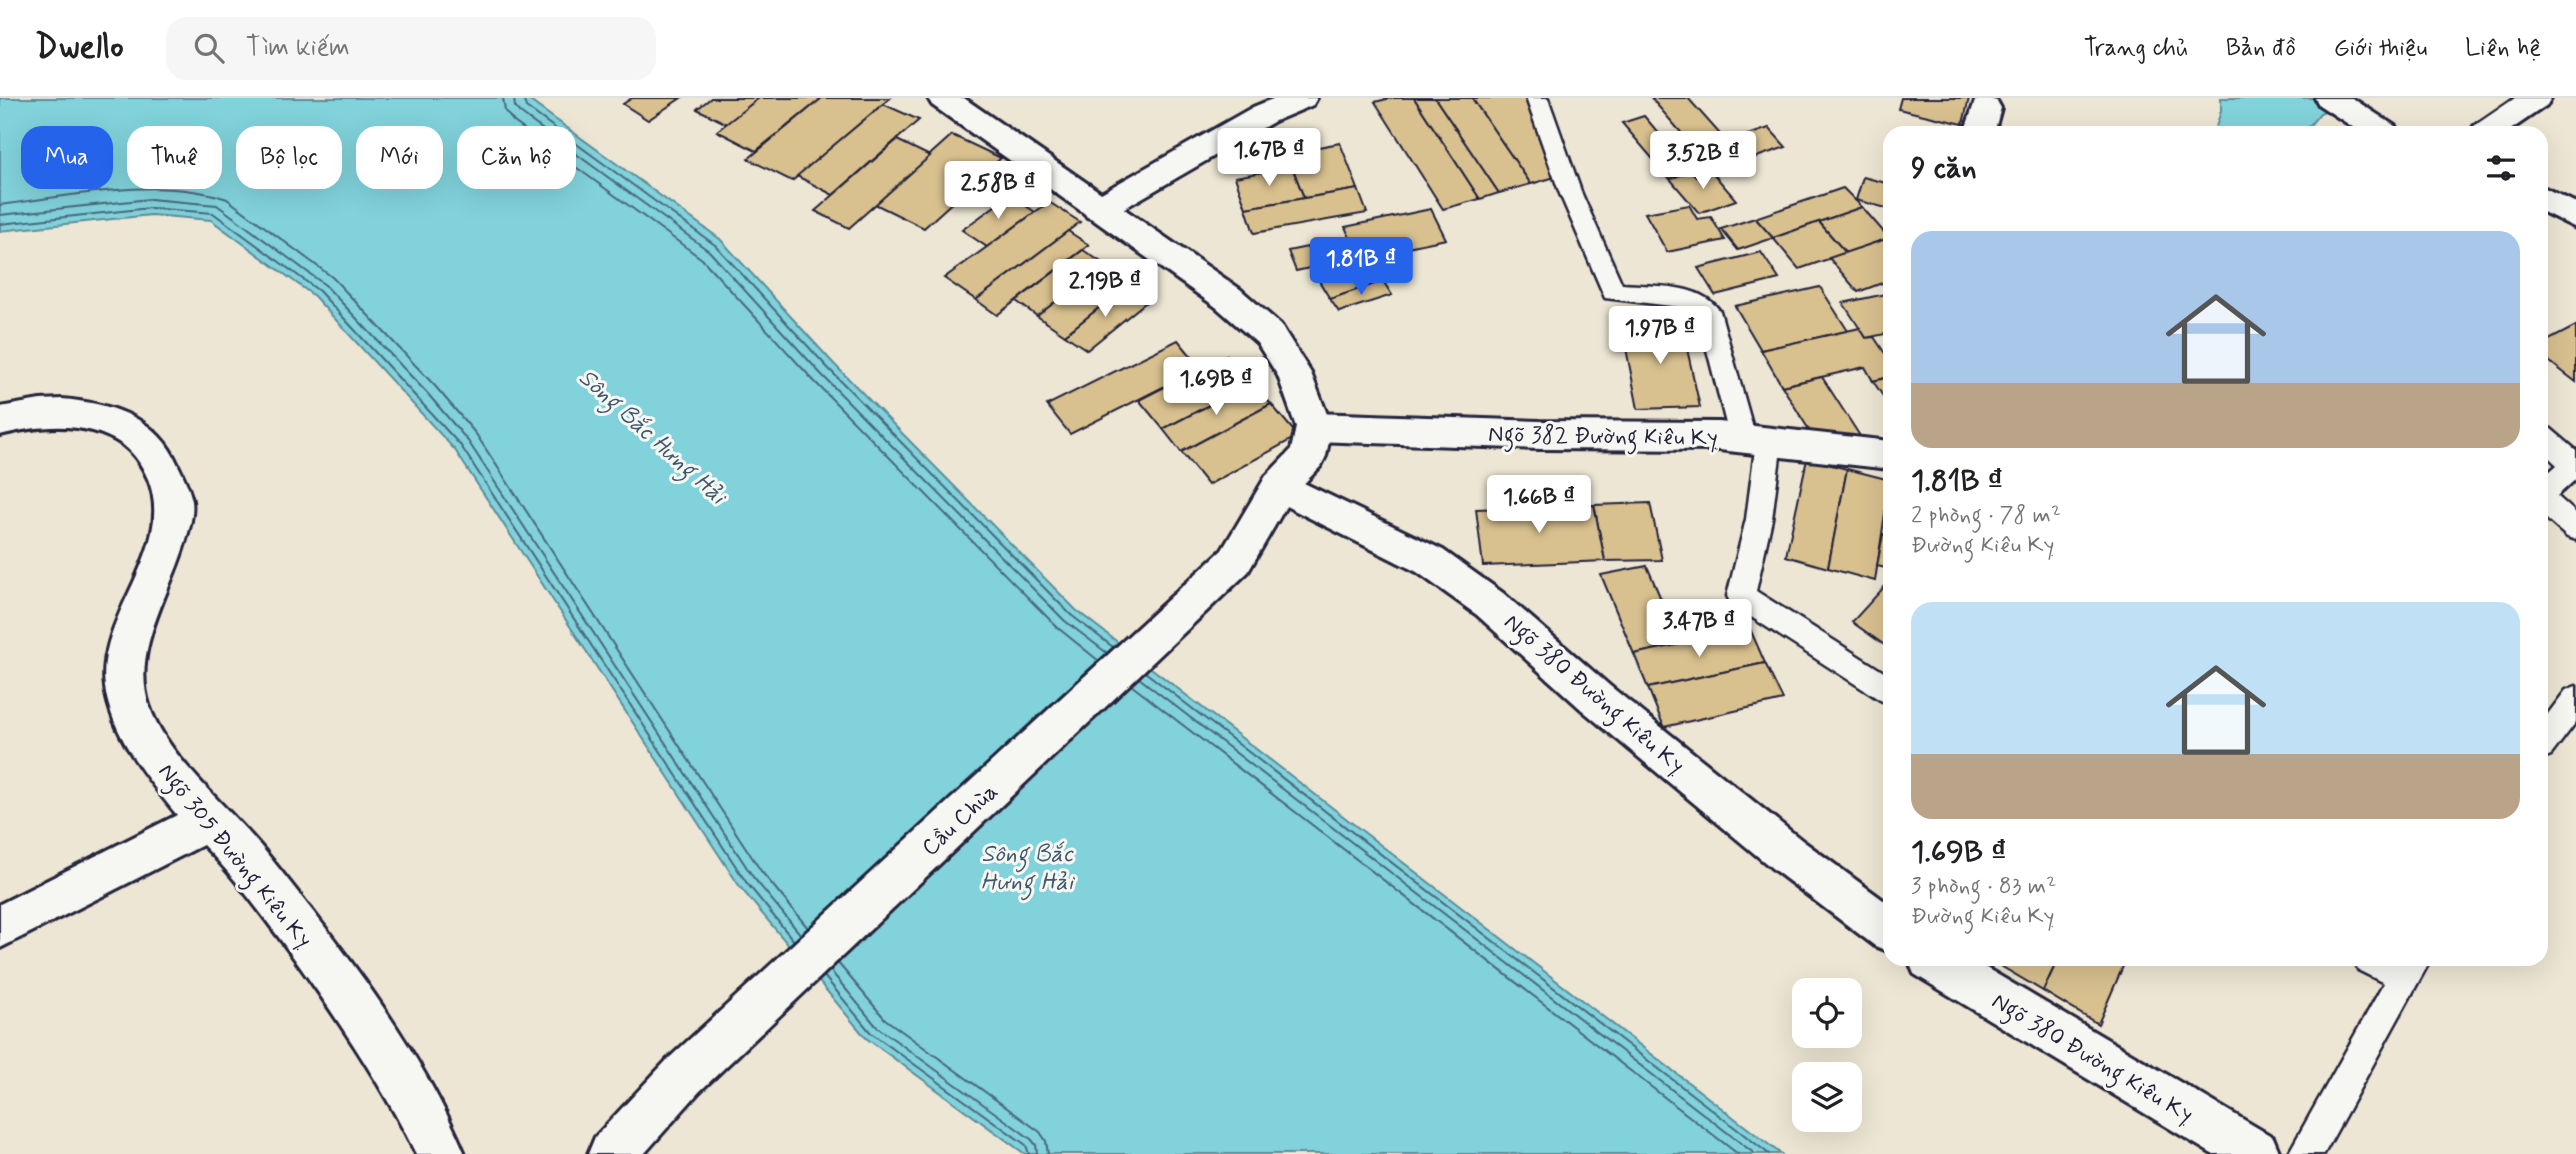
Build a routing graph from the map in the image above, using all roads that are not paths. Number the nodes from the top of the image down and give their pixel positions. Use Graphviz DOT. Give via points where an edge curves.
graph roads {
  1 [pos="943,98"];
  2 [pos="1302,98"];
  3 [pos="1537,98"];
  4 [pos="2330,98"];
  5 [pos="2536,98"];
  6 [pos="2373,126"];
  7 [pos="2495,126"];
  8 [pos="2548,201"];
  9 [pos="1098,209"];
  10 [pos="2576,216"];
  11 [pos="0,421"];
  12 [pos="1314,427"];
  13 [pos="1756,440"];
  14 [pos="2548,441"];
  15 [pos="1883,454"];
  16 [pos="1279,486"];
  17 [pos="2548,489"];
  18 [pos="2548,505"];
  19 [pos="2576,529"];
  20 [pos="1883,687"];
  21 [pos="2576,699"];
  22 [pos="2548,737"];
  23 [pos="208,821"];
  24 [pos="1883,926"];
  25 [pos="0,927"];
  26 [pos="1942,966"];
  27 [pos="2410,968"];
  28 [pos="441,1154"];
  29 [pos="612,1154"];
  30 [pos="2256,1154"];
  31 [pos="2305,1154"];
  1 -- 9 [label="street"];
  2 -- 9 [label="street" via="1264,114"];
  3 -- 13 [label="lane" via="1571,194 1614,292 1694,300 1704,307"];
  4 -- 6 [label="street"];
  5 -- 7 [label="street"];
  8 -- 10 [label="street"];
  9 -- 12 [label="street" via="1228,298 1269,334 1294,373"];
  11 -- 23 [label="street, Ngõ 305 Đường Kiêu Kỵ" via="61,411 106,420 135,435 155,455 174,503 167,547 123,665 129,706 164,768"];
  12 -- 13 [label="street, Ngõ 382 Đường Kiêu Kỵ"];
  12 -- 16 [label="street, Cầu Chùa" via="1308,456"];
  13 -- 15 [label="street, Ngõ 382 Đường Kiêu Kỵ"];
  13 -- 20 [label="lane" via="1763,505 1741,596"];
  14 -- 17 [label="lane" via="2569,459 2571,468"];
  16 -- 24 [label="street, Ngõ 380 Đường Kiêu Kỵ" via="1430,561 1490,604 1756,829"];
  16 -- 29 [label="street, Cầu Chùa" via="1236,561 683,1076"];
  18 -- 19 [label="lane"];
  21 -- 22 [label="lane"];
  23 -- 25 [label="street"];
  23 -- 28 [label="street, Ngõ 305 Đường Kiêu Kỵ" via="246,861 374,1033"];
  26 -- 30 [label="street, Ngõ 380 Đường Kiêu Kỵ"];
  27 -- 31 [label="lane"];
}
